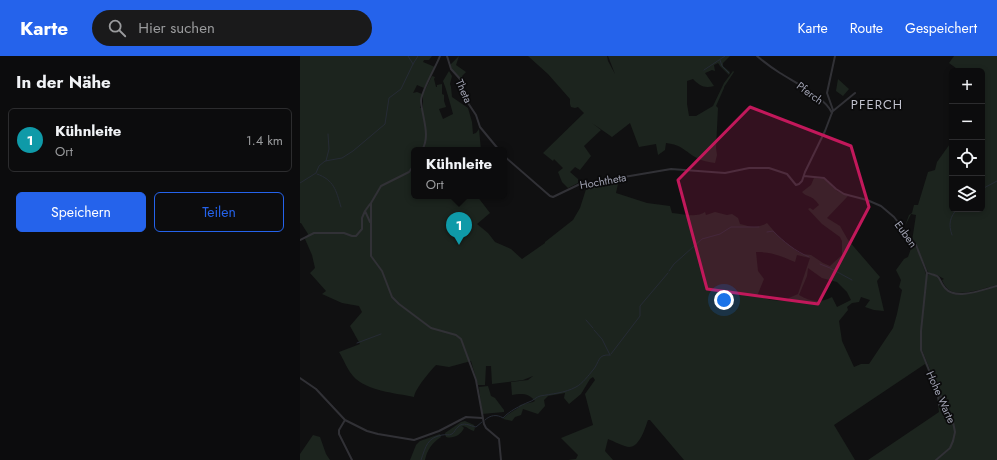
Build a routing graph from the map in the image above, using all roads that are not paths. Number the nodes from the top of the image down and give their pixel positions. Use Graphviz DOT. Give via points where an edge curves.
graph roads {
  1 [pos="440,56"];
  2 [pos="447,56"];
  3 [pos="757,56"];
  4 [pos="835,56"];
  5 [pos="855,93"];
  6 [pos="832,112"];
  7 [pos="424,147"];
  8 [pos="497,147"];
  9 [pos="507,159"];
  10 [pos="411,169"];
  11 [pos="671,170"];
  12 [pos="804,176"];
  13 [pos="371,203"];
  14 [pos="365,211"];
  15 [pos="371,223"];
  16 [pos="300,240"];
  17 [pos="927,273"];
  18 [pos="997,286"];
  19 [pos="921,350"];
  20 [pos="300,378"];
  21 [pos="938,391"];
  22 [pos="939,406"];
  23 [pos="482,418"];
  24 [pos="345,420"];
  25 [pos="352,460"];
  26 [pos="501,460"];
  27 [pos="936,460"];
  1 -- 7 [label="street" via="421,98 425,133"];
  2 -- 8 [label="street, Theta" via="451,69 461,80 464,97 476,115 480,127"];
  3 -- 6 [label="street, Pferch" via="804,86"];
  4 -- 6 [label="street, Pferch" via="827,93"];
  5 -- 6 [label="street, Pferch"];
  6 -- 12 [label="street, Pferch" via="826,131"];
  9 -- 11 [label="street, Hochtheta" via="553,197 580,184"];
  10 -- 13 [label="street" via="381,186"];
  11 -- 12 [label="street, Euben" via="725,173 749,168 769,168 787,174 796,185"];
  12 -- 17 [label="street, Euben" via="824,178 839,192 867,200 887,210 916,245"];
  13 -- 14 [label="street"];
  13 -- 15 [label="street"];
  14 -- 15 [label="street"];
  14 -- 16 [label="street" via="362,229 356,236 344,233 314,233"];
  15 -- 23 [label="street" via="371,256 382,272 392,297 431,328 456,335 461,339 476,380"];
  17 -- 18 [label="street" via="936,275 945,288 959,294"];
  17 -- 19 [label="street, Euben"];
  19 -- 21 [label="street, Hohe Warte"];
  20 -- 24 [label="street" via="316,388"];
  21 -- 22 [label="street"];
  21 -- 27 [label="street, Hohe Warte" via="955,432 950,448"];
  23 -- 24 [label="street" via="466,417 414,440 367,431"];
  23 -- 26 [label="street" via="485,427 499,439"];
  24 -- 25 [label="street" via="339,434"];
}
